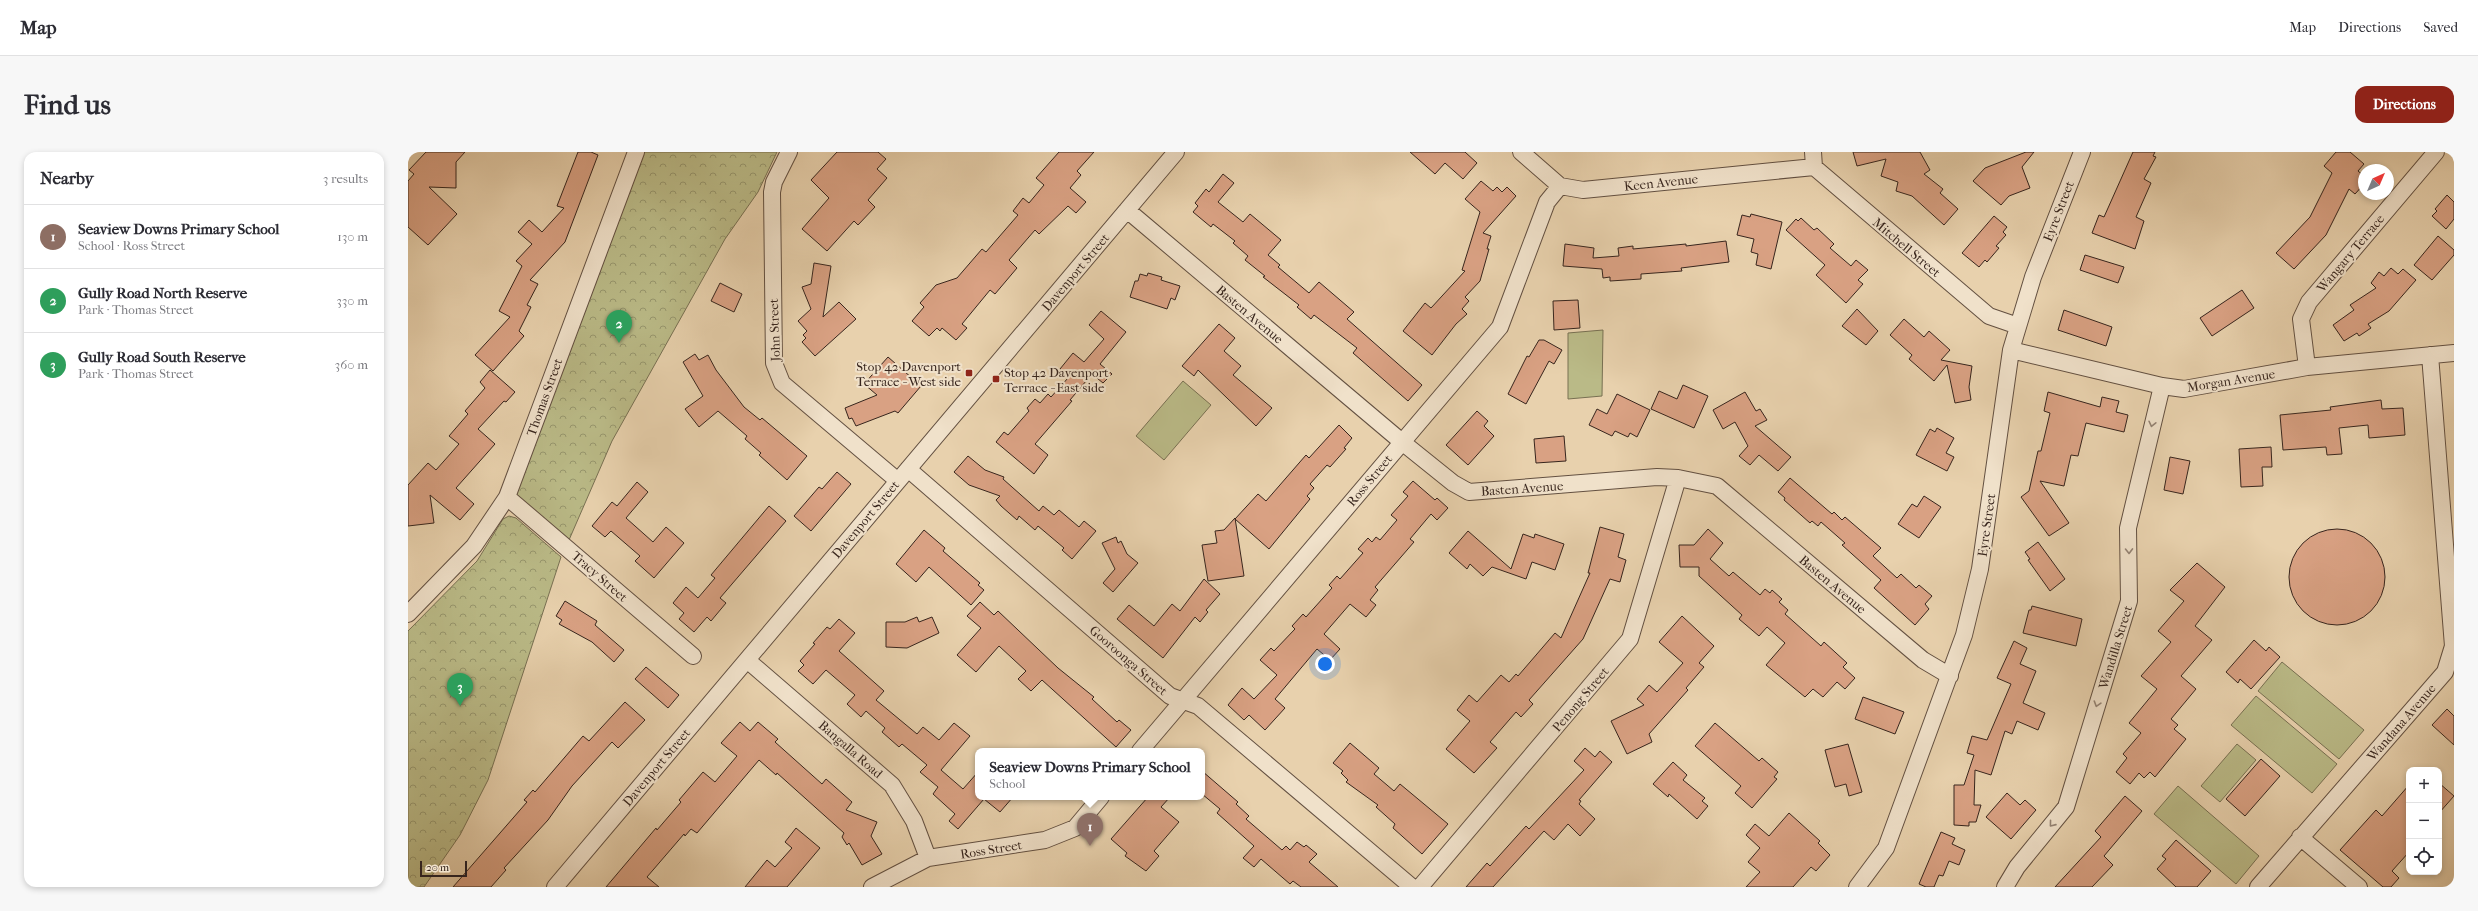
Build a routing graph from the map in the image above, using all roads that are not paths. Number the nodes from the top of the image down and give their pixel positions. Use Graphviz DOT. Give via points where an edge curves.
graph roads {
  1 [pos="636,152"];
  2 [pos="789,152"];
  3 [pos="1176,152"];
  4 [pos="1521,152"];
  5 [pos="2082,152"];
  6 [pos="2436,152"];
  7 [pos="1813,160"];
  8 [pos="1560,186"];
  9 [pos="1127,210"];
  10 [pos="2018,326"];
  11 [pos="2012,350"];
  12 [pos="2454,353"];
  13 [pos="2430,355"];
  14 [pos="2307,368"];
  15 [pos="2162,386"];
  16 [pos="1402,442"];
  17 [pos="908,469"];
  18 [pos="1678,478"];
  19 [pos="898,481"];
  20 [pos="507,497"];
  21 [pos="408,614"];
  22 [pos="2454,646"];
  23 [pos="693,656"];
  24 [pos="747,660"];
  25 [pos="1950,676"];
  26 [pos="1182,701"];
  27 [pos="1143,748"];
  28 [pos="1098,800"];
  29 [pos="2300,837"];
  30 [pos="928,858"];
  31 [pos="555,887"];
  32 [pos="872,887"];
  33 [pos="1412,887"];
  34 [pos="1420,887"];
  35 [pos="1857,887"];
  36 [pos="2005,887"];
  37 [pos="2258,887"];
  38 [pos="2359,887"];
  1 -- 20 [label="street, Thomas Street"];
  2 -- 19 [label="street, John Street" via="774,182 772,192 774,363 782,384"];
  3 -- 9 [label="street, Davenport Street"];
  4 -- 8 [label="street"];
  5 -- 10 [label="street, Eyre Street" via="2055,218"];
  6 -- 14 [label="street, Wangary Terrace" via="2309,302 2301,319"];
  7 -- 8 [label="street, Keen Avenue" via="1583,190"];
  7 -- 10 [label="street, Mitchell Street" via="1989,316"];
  8 -- 16 [label="street, Ross Street" via="1547,202 1500,326"];
  9 -- 16 [label="street, Basten Avenue"];
  9 -- 17 [label="street, Davenport Street"];
  10 -- 11 [label="street, Eyre Street"];
  11 -- 15 [label="street, Morgan Avenue"];
  11 -- 25 [label="street, Eyre Street" via="1980,569 1964,635"];
  12 -- 13 [label="street, Morgan Avenue"];
  13 -- 14 [label="street, Morgan Avenue"];
  13 -- 22 [label="street, Wandana Avenue"];
  14 -- 15 [label="street, Morgan Avenue" via="2184,389"];
  15 -- 36 [label="street, Wandilla Street, one-way" via="2128,528 2129,601 2066,807 2017,867"];
  16 -- 18 [label="street, Basten Avenue" via="1468,492 1657,477"];
  16 -- 26 [label="street, Ross Street"];
  17 -- 19 [label="street, Davenport Street"];
  17 -- 26 [label="street, Gooroonga Street" via="1170,696"];
  18 -- 25 [label="street, Basten Avenue" via="1716,486 1923,660"];
  18 -- 34 [label="street, Penong Street" via="1630,639"];
  19 -- 24 [label="street, Davenport Street"];
  20 -- 21 [label="street, Thomas Street" via="474,546"];
  20 -- 23 [label="street, Tracy Street"];
  22 -- 29 [label="street, Wandana Avenue" via="2445,672"];
  24 -- 30 [label="street, Bangalla Road" via="892,785 914,821"];
  24 -- 31 [label="street, Davenport Street"];
  25 -- 35 [label="street, Eyre Street" via="1886,848"];
  26 -- 27 [label="street, Ross Street"];
  26 -- 33 [label="street, Gooroonga Street" via="1198,706"];
  28 -- 30 [label="street, Ross Street" via="1075,828 1045,840"];
  29 -- 37 [label="street, Wandana Avenue"];
  29 -- 38 [label="street"];
  30 -- 32 [label="street, Ross Street"];
}
